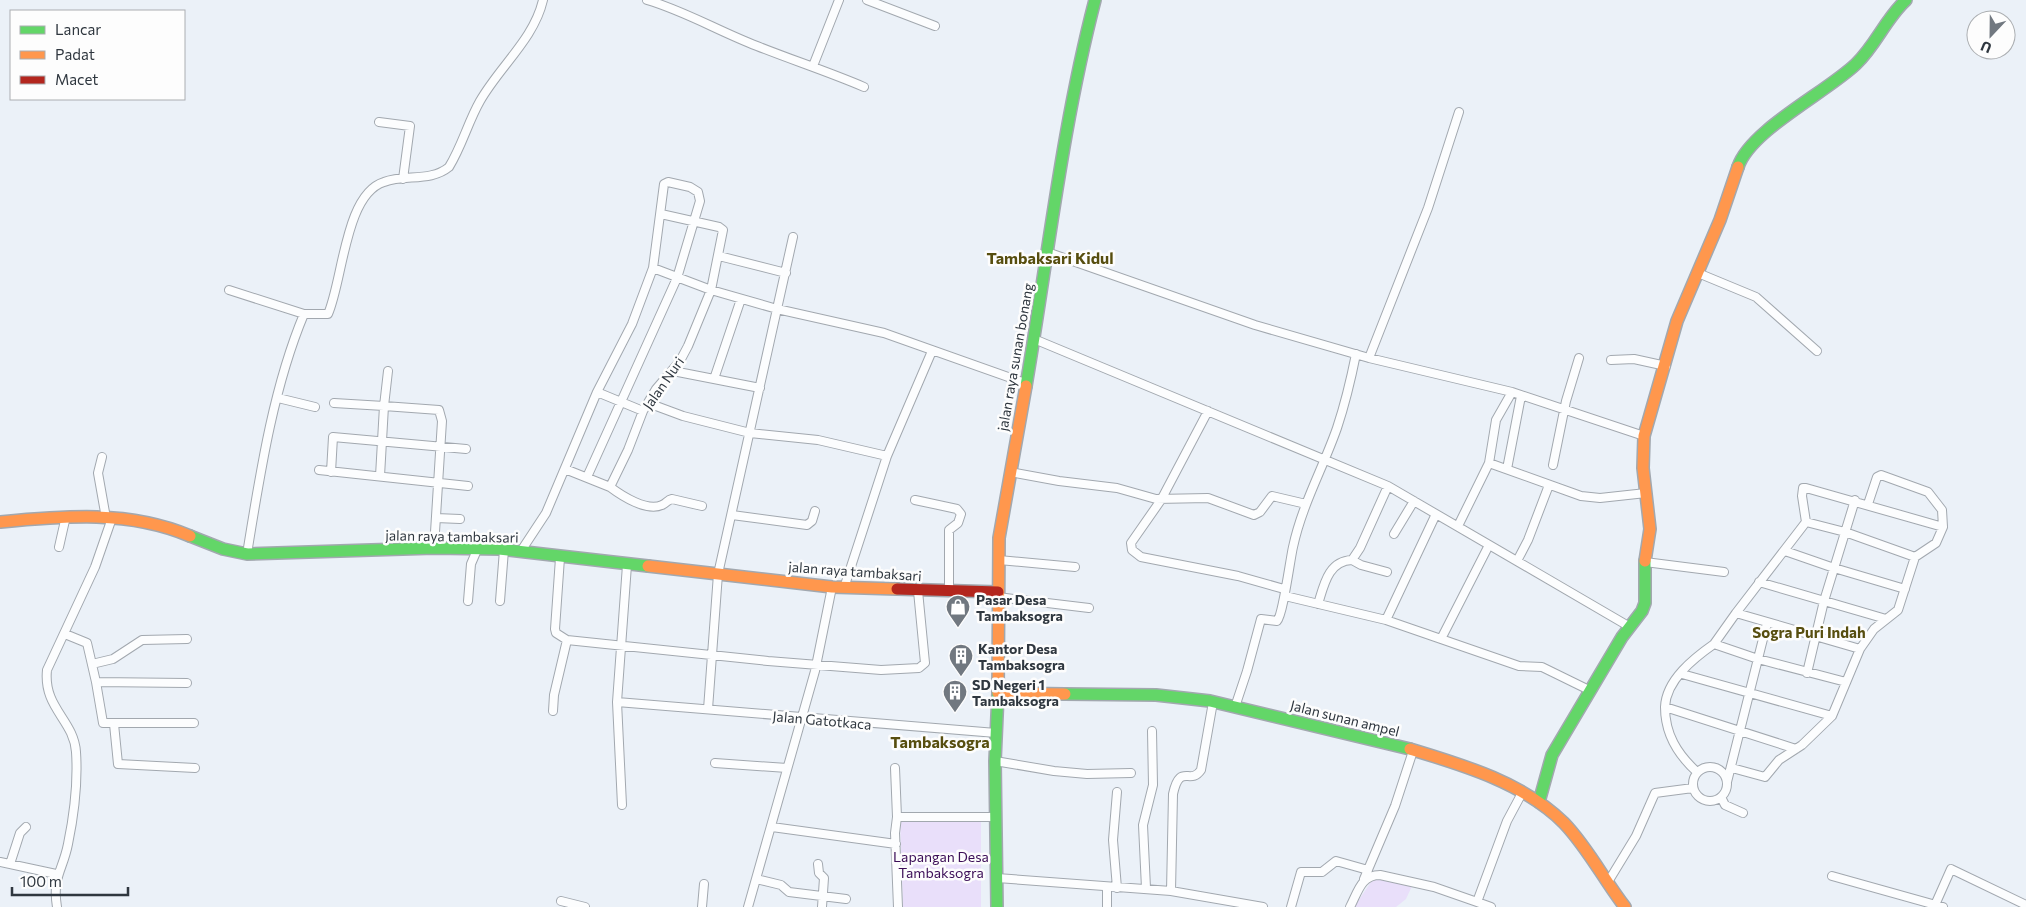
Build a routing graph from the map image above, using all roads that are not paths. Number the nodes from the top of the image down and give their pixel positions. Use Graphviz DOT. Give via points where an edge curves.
graph roads {
  1 [pos="543,0"];
  2 [pos="647,0"];
  3 [pos="839,0"];
  4 [pos="867,0"];
  5 [pos="1095,0"];
  6 [pos="1906,0"];
  7 [pos="935,26"];
  8 [pos="813,66"];
  9 [pos="864,87"];
  10 [pos="1459,112"];
  11 [pos="379,122"];
  12 [pos="403,179"];
  13 [pos="662,214"];
  14 [pos="694,221"];
  15 [pos="793,237"];
  16 [pos="1047,252"];
  17 [pos="719,256"];
  18 [pos="653,268"];
  19 [pos="786,273"];
  20 [pos="1698,273"];
  21 [pos="677,278"];
  22 [pos="228,290"];
  23 [pos="711,290"];
  24 [pos="741,299"];
  25 [pos="777,309"];
  26 [pos="304,314"];
  27 [pos="1034,339"];
  28 [pos="932,351"];
  29 [pos="1817,351"];
  30 [pos="1356,354"];
  31 [pos="1369,358"];
  32 [pos="1579,358"];
  33 [pos="1611,360"];
  34 [pos="1666,366"];
  35 [pos="388,371"];
  36 [pos="673,371"];
  37 [pos="714,380"];
  38 [pos="1025,383"];
  39 [pos="760,388"];
  40 [pos="597,392"];
  41 [pos="1512,392"];
  42 [pos="1521,396"];
  43 [pos="278,398"];
  44 [pos="621,402"];
  45 [pos="334,403"];
  46 [pos="648,403"];
  47 [pos="384,406"];
  48 [pos="315,407"];
  49 [pos="1564,410"];
  50 [pos="643,411"];
  51 [pos="1208,411"];
  52 [pos="750,433"];
  53 [pos="1644,436"];
  54 [pos="383,441"];
  55 [pos="439,447"];
  56 [pos="466,449"];
  57 [pos="887,456"];
  58 [pos="102,457"];
  59 [pos="1325,459"];
  60 [pos="1489,463"];
  61 [pos="1553,465"];
  62 [pos="565,469"];
  63 [pos="1507,469"];
  64 [pos="319,470"];
  65 [pos="331,472"];
  66 [pos="1010,472"];
  67 [pos="380,476"];
  68 [pos="587,477"];
  69 [pos="437,483"];
  70 [pos="1549,485"];
  71 [pos="468,486"];
  72 [pos="1388,486"];
  73 [pos="610,487"];
  74 [pos="1646,492"];
  75 [pos="914,500"];
  76 [pos="1161,500"];
  77 [pos="1855,500"];
  78 [pos="1414,501"];
  79 [pos="1306,504"];
  80 [pos="1868,504"];
  81 [pos="702,506"];
  82 [pos="815,511"];
  83 [pos="1436,514"];
  84 [pos="732,515"];
  85 [pos="66,516"];
  86 [pos="109,518"];
  87 [pos="436,518"];
  88 [pos="460,520"];
  89 [pos="0,522"];
  90 [pos="1806,522"];
  91 [pos="1458,526"];
  92 [pos="1944,527"];
  93 [pos="1845,532"];
  94 [pos="1394,534"];
  95 [pos="1489,544"];
  96 [pos="59,548"];
  97 [pos="434,548"];
  98 [pos="477,550"];
  99 [pos="504,550"];
  100 [pos="522,551"];
  101 [pos="1785,551"];
  102 [pos="247,554"];
  103 [pos="1915,557"];
  104 [pos="560,558"];
  105 [pos="999,560"];
  106 [pos="1352,560"];
  107 [pos="1517,561"];
  108 [pos="1645,562"];
  109 [pos="627,565"];
  110 [pos="1075,567"];
  111 [pos="1834,568"];
  112 [pos="1387,572"];
  113 [pos="1724,572"];
  114 [pos="718,574"];
  115 [pos="1759,582"];
  116 [pos="838,587"];
  117 [pos="1905,589"];
  118 [pos="918,591"];
  119 [pos="949,591"];
  120 [pos="1284,592"];
  121 [pos="998,594"];
  122 [pos="468,601"];
  123 [pos="500,601"];
  124 [pos="1824,601"];
  125 [pos="1318,604"];
  126 [pos="1089,608"];
  127 [pos="1736,613"];
  128 [pos="1886,619"];
  129 [pos="1386,620"];
  130 [pos="1767,623"];
  131 [pos="1630,627"];
  132 [pos="65,634"];
  133 [pos="1815,637"];
  134 [pos="187,639"];
  135 [pos="567,640"];
  136 [pos="1441,640"];
  137 [pos="1714,644"];
  138 [pos="620,646"];
  139 [pos="1860,649"];
  140 [pos="711,656"];
  141 [pos="1758,660"];
  142 [pos="92,664"];
  143 [pos="816,665"];
  144 [pos="1807,673"];
  145 [pos="1682,674"];
  146 [pos="96,682"];
  147 [pos="1846,682"];
  148 [pos="187,683"];
  149 [pos="1589,690"];
  150 [pos="1750,692"];
  151 [pos="998,693"];
  152 [pos="617,702"];
  153 [pos="1213,702"];
  154 [pos="1235,706"];
  155 [pos="1665,707"];
  156 [pos="708,709"];
  157 [pos="553,711"];
  158 [pos="1832,716"];
  159 [pos="802,719"];
  160 [pos="194,722"];
  161 [pos="114,724"];
  162 [pos="1152,731"];
  163 [pos="1740,732"];
  164 [pos="996,733"];
  165 [pos="1796,749"];
  166 [pos="1413,751"];
  167 [pos="995,760"];
  168 [pos="715,763"];
  169 [pos="195,768"];
  170 [pos="787,768"];
  171 [pos="895,768"];
  172 [pos="1732,768"];
  173 [pos="1697,772"];
  174 [pos="1131,773"];
  175 [pos="1727,782"];
  176 [pos="1693,788"];
  177 [pos="1117,792"];
  178 [pos="1522,793"];
  179 [pos="1721,797"];
  180 [pos="1539,802"];
  181 [pos="622,805"];
  182 [pos="1743,813"];
  183 [pos="897,816"];
  184 [pos="997,817"];
  185 [pos="26,827"];
  186 [pos="772,827"];
  187 [pos="896,844"];
  188 [pos="0,862"];
  189 [pos="10,864"];
  190 [pos="818,864"];
  191 [pos="1368,870"];
  192 [pos="56,874"];
  193 [pos="1832,876"];
  194 [pos="997,878"];
  195 [pos="756,879"];
  196 [pos="1364,879"];
  197 [pos="704,884"];
  198 [pos="1609,884"];
  199 [pos="1107,888"];
  200 [pos="1117,888"];
  201 [pos="1146,888"];
  202 [pos="1171,891"];
  203 [pos="822,897"];
  204 [pos="846,899"];
  205 [pos="561,901"];
  206 [pos="1477,902"];
  207 [pos="1933,905"];
  208 [pos="2026,905"];
  209 [pos="57,907"];
  210 [pos="585,907"];
  211 [pos="702,907"];
  212 [pos="748,907"];
  213 [pos="822,907"];
  214 [pos="898,907"];
  215 [pos="997,907"];
  216 [pos="1107,907"];
  217 [pos="1262,907"];
  218 [pos="1291,907"];
  219 [pos="1350,907"];
  220 [pos="1491,907"];
  221 [pos="1625,907"];
  1 -- 12 [label="street" via="532,32 503,66 480,102 449,167 441,174"];
  2 -- 8 [label="street" via="757,47"];
  3 -- 8 [label="street"];
  4 -- 7 [label="street"];
  5 -- 16 [label="street, jalan raya sunan bonang" via="1065,131"];
  6 -- 20 [label="street" via="1856,64 1748,148 1740,161"];
  8 -- 9 [label="street"];
  10 -- 31 [label="street" via="1428,208"];
  11 -- 12 [label="street" via="410,126"];
  12 -- 26 [label="street" via="384,181 369,189 350,233 328,314"];
  13 -- 14 [label="street"];
  13 -- 14 [label="street" via="664,184 672,182 700,194"];
  13 -- 18 [label="street"];
  14 -- 17 [label="street, Jalan Nuri" via="723,230"];
  14 -- 21 [label="street"];
  15 -- 19 [label="street"];
  16 -- 27 [label="street, jalan raya sunan bonang"];
  16 -- 30 [label="street" via="1249,323"];
  17 -- 19 [label="street"];
  17 -- 23 [label="street, Jalan Nuri"];
  18 -- 21 [label="street"];
  18 -- 40 [label="street" via="632,324"];
  19 -- 25 [label="street"];
  20 -- 29 [label="street" via="1756,297"];
  20 -- 34 [label="street" via="1677,321"];
  21 -- 23 [label="street"];
  21 -- 44 [label="street"];
  22 -- 26 [label="street"];
  23 -- 24 [label="street"];
  23 -- 36 [label="street, Jalan Nuri" via="688,346"];
  24 -- 25 [label="street"];
  24 -- 37 [label="street"];
  25 -- 28 [label="street" via="884,332"];
  25 -- 39 [label="street"];
  26 -- 43 [label="street" via="291,346"];
  27 -- 38 [label="street, jalan raya sunan bonang"];
  27 -- 51 [label="street"];
  28 -- 38 [label="street"];
  28 -- 57 [label="street"];
  30 -- 31 [label="street"];
  30 -- 59 [label="street" via="1347,396"];
  31 -- 41 [label="street"];
  32 -- 49 [label="street"];
  33 -- 34 [label="street" via="1634,359"];
  34 -- 53 [label="street" via="1652,402"];
  35 -- 47 [label="street"];
  36 -- 37 [label="street"];
  36 -- 46 [label="street, Jalan Nuri"];
  37 -- 39 [label="street"];
  38 -- 66 [label="street, jalan raya sunan bonang"];
  39 -- 52 [label="street"];
  40 -- 44 [label="street"];
  40 -- 62 [label="street"];
  41 -- 42 [label="street"];
  41 -- 60 [label="street" via="1496,420"];
  42 -- 49 [label="street"];
  42 -- 63 [label="street"];
  43 -- 48 [label="street"];
  43 -- 102 [label="street"];
  44 -- 50 [label="street"];
  44 -- 68 [label="street"];
  45 -- 47 [label="street"];
  46 -- 50 [label="street, Jalan Nuri"];
  46 -- 52 [label="street" via="683,416"];
  47 -- 54 [label="street"];
  47 -- 55 [label="street" via="438,410 442,420"];
  49 -- 53 [label="street"];
  49 -- 61 [label="street"];
  50 -- 73 [label="street, Jalan Nuri"];
  51 -- 59 [label="street"];
  51 -- 76 [label="street"];
  52 -- 57 [label="street" via="818,440"];
  52 -- 84 [label="street"];
  53 -- 74 [label="street"];
  54 -- 55 [label="street"];
  54 -- 65 [label="street" via="333,437"];
  54 -- 67 [label="street"];
  55 -- 56 [label="street"];
  55 -- 69 [label="street"];
  57 -- 116 [label="street"];
  58 -- 86 [label="street" via="98,473"];
  59 -- 72 [label="street"];
  59 -- 79 [label="street"];
  60 -- 63 [label="street"];
  60 -- 91 [label="street"];
  62 -- 68 [label="street"];
  62 -- 100 [label="street" via="546,513"];
  63 -- 70 [label="street"];
  64 -- 65 [label="street"];
  65 -- 67 [label="street"];
  66 -- 76 [label="street" via="1117,488"];
  66 -- 105 [label="street, jalan raya sunan bonang" via="999,538"];
  67 -- 69 [label="street"];
  68 -- 73 [label="street"];
  69 -- 71 [label="street"];
  69 -- 87 [label="street"];
  70 -- 74 [label="street" via="1592,498"];
  70 -- 107 [label="street"];
  72 -- 78 [label="street"];
  72 -- 106 [label="street"];
  73 -- 81 [label="street" via="643,504 660,505 672,499"];
  74 -- 108 [label="street" via="1650,529"];
  75 -- 119 [label="street" via="957,509 961,514 958,523 949,530"];
  76 -- 79 [label="street" via="1208,498 1254,515 1272,496"];
  76 -- 120 [label="street" via="1131,543 1137,555 1238,576"];
  77 -- 80 [label="street"];
  77 -- 90 [label="street" via="1803,488"];
  77 -- 93 [label="street"];
  78 -- 83 [label="street"];
  78 -- 94 [label="street"];
  79 -- 120 [label="street"];
  80 -- 92 [label="street"];
  80 -- 92 [label="street" via="1877,477 1882,475 1921,488 1933,497 1942,510"];
  82 -- 84 [label="street" via="807,525"];
  83 -- 91 [label="street"];
  83 -- 129 [label="street"];
  84 -- 114 [label="street"];
  85 -- 86 [label="street, jalan raya tambaksari"];
  85 -- 89 [label="street, jalan raya tambaksari"];
  85 -- 96 [label="street"];
  86 -- 102 [label="street, jalan raya tambaksari" via="158,524 213,547"];
  86 -- 132 [label="street" via="96,568"];
  87 -- 88 [label="street"];
  87 -- 97 [label="street"];
  90 -- 93 [label="street"];
  90 -- 101 [label="street"];
  91 -- 95 [label="street"];
  92 -- 103 [label="street" via="1936,542"];
  93 -- 103 [label="street"];
  93 -- 111 [label="street"];
  95 -- 107 [label="street"];
  95 -- 136 [label="street"];
  97 -- 98 [label="street, jalan raya tambaksari"];
  97 -- 102 [label="street, jalan raya tambaksari"];
  98 -- 99 [label="street, jalan raya tambaksari"];
  98 -- 122 [label="street" via="471,564"];
  99 -- 100 [label="street, jalan raya tambaksari"];
  99 -- 123 [label="street"];
  100 -- 104 [label="street, jalan raya tambaksari"];
  101 -- 111 [label="street"];
  101 -- 115 [label="street"];
  103 -- 117 [label="street"];
  104 -- 109 [label="street, jalan raya tambaksari" via="576,557"];
  104 -- 135 [label="street" via="555,628 556,633"];
  105 -- 110 [label="street"];
  105 -- 121 [label="street, jalan raya sunan bonang"];
  106 -- 112 [label="street"];
  106 -- 125 [label="street" via="1334,566 1325,580"];
  107 -- 131 [label="street"];
  108 -- 113 [label="street"];
  108 -- 131 [label="street" via="1645,604"];
  109 -- 114 [label="street, jalan raya tambaksari"];
  109 -- 138 [label="street"];
  111 -- 117 [label="street"];
  111 -- 124 [label="street"];
  114 -- 116 [label="street, jalan raya tambaksari"];
  114 -- 140 [label="street"];
  115 -- 124 [label="street"];
  115 -- 127 [label="street"];
  116 -- 118 [label="street, jalan raya tambaksari"];
  116 -- 143 [label="street"];
  117 -- 128 [label="street" via="1898,610"];
  118 -- 119 [label="street, jalan raya tambaksari"];
  118 -- 143 [label="street" via="925,663 922,667 881,670"];
  119 -- 121 [label="street, jalan raya tambaksari"];
  120 -- 125 [label="street"];
  120 -- 154 [label="street" via="1279,620 1261,619"];
  121 -- 126 [label="street"];
  121 -- 151 [label="street, jalan raya sunan bonang"];
  124 -- 128 [label="street"];
  124 -- 133 [label="street"];
  125 -- 129 [label="street"];
  127 -- 130 [label="street"];
  127 -- 137 [label="street"];
  128 -- 139 [label="street" via="1874,629"];
  129 -- 136 [label="street"];
  130 -- 133 [label="street"];
  130 -- 141 [label="street"];
  131 -- 149 [label="street"];
  132 -- 142 [label="street" via="87,643"];
  132 -- 192 [label="street" via="51,658 46,680 50,700 73,739 76,758 68,846"];
  133 -- 139 [label="street"];
  133 -- 144 [label="street"];
  134 -- 142 [label="street" via="142,640 113,659"];
  135 -- 138 [label="street"];
  135 -- 157 [label="street"];
  136 -- 149 [label="street" via="1518,666 1542,667"];
  137 -- 141 [label="street"];
  137 -- 145 [label="street"];
  138 -- 140 [label="street"];
  138 -- 152 [label="street"];
  139 -- 147 [label="street"];
  140 -- 143 [label="street"];
  140 -- 156 [label="street"];
  141 -- 144 [label="street"];
  141 -- 150 [label="street"];
  142 -- 146 [label="street"];
  143 -- 159 [label="street"];
  144 -- 147 [label="street"];
  145 -- 150 [label="street"];
  145 -- 155 [label="street" via="1673,683"];
  146 -- 148 [label="street"];
  146 -- 161 [label="street" via="101,721"];
  147 -- 158 [label="street"];
  149 -- 180 [label="street" via="1552,755"];
  150 -- 158 [label="street"];
  150 -- 163 [label="street"];
  151 -- 153 [label="street, Jalan sunan ampel" via="1117,693"];
  151 -- 164 [label="street, jalan raya sunan bonang"];
  152 -- 156 [label="street, Jalan Gatotkaca"];
  152 -- 181 [label="street"];
  153 -- 154 [label="street, Jalan sunan ampel"];
  153 -- 202 [label="street" via="1201,770 1176,780"];
  154 -- 166 [label="street, Jalan sunan ampel"];
  155 -- 163 [label="street"];
  155 -- 173 [label="street" via="1670,737"];
  156 -- 159 [label="street, Jalan Gatotkaca"];
  158 -- 165 [label="street"];
  159 -- 164 [label="street, Jalan Gatotkaca"];
  159 -- 170 [label="street"];
  160 -- 161 [label="street"];
  161 -- 169 [label="street" via="118,764"];
  162 -- 201 [label="street" via="1154,779 1143,825"];
  163 -- 165 [label="street"];
  163 -- 172 [label="street"];
  164 -- 167 [label="street, jalan raya sunan bonang"];
  165 -- 172 [label="street" via="1779,760 1765,777"];
  166 -- 178 [label="street, Jalan sunan ampel"];
  166 -- 191 [label="street" via="1395,806"];
  167 -- 174 [label="street" via="1054,771"];
  167 -- 184 [label="street, jalan raya sunan bonang"];
  168 -- 170 [label="street"];
  170 -- 186 [label="street"];
  171 -- 183 [label="street"];
  172 -- 175 [label="street"];
  173 -- 175 [label="street" via="1712,766 1722,772"];
  173 -- 176 [label="street"];
  175 -- 179 [label="street"];
  176 -- 179 [label="street" via="1695,794 1705,800"];
  176 -- 198 [label="street" via="1655,794"];
  177 -- 200 [label="street" via="1113,840"];
  178 -- 180 [label="street, Jalan sunan ampel"];
  178 -- 206 [label="street" via="1507,821"];
  179 -- 182 [label="street" via="1725,805"];
  180 -- 198 [label="street, Jalan sunan ampel" via="1570,829"];
  183 -- 184 [label="street"];
  183 -- 187 [label="street"];
  184 -- 194 [label="street, jalan raya sunan bonang"];
  185 -- 189 [label="street" via="16,841"];
  186 -- 187 [label="street"];
  186 -- 195 [label="street"];
  187 -- 214 [label="street"];
  188 -- 189 [label="street"];
  189 -- 192 [label="street"];
  190 -- 203 [label="street" via="818,874 824,878"];
  191 -- 196 [label="street"];
  191 -- 218 [label="street" via="1336,861 1322,872 1301,872"];
  192 -- 209 [label="street"];
  193 -- 207 [label="street"];
  194 -- 199 [label="street"];
  194 -- 215 [label="street, jalan raya sunan bonang"];
  195 -- 203 [label="street" via="781,885 789,892"];
  195 -- 212 [label="street"];
  196 -- 206 [label="street" via="1380,874"];
  196 -- 219 [label="street"];
  197 -- 211 [label="street"];
  198 -- 221 [label="street, Jalan sunan ampel"];
  199 -- 200 [label="street"];
  199 -- 216 [label="street"];
  200 -- 201 [label="street"];
  201 -- 202 [label="street"];
  202 -- 217 [label="street"];
  203 -- 204 [label="street"];
  203 -- 213 [label="street"];
  205 -- 210 [label="street"];
  206 -- 220 [label="street"];
  207 -- 208 [label="street" via="1951,869"];
}
